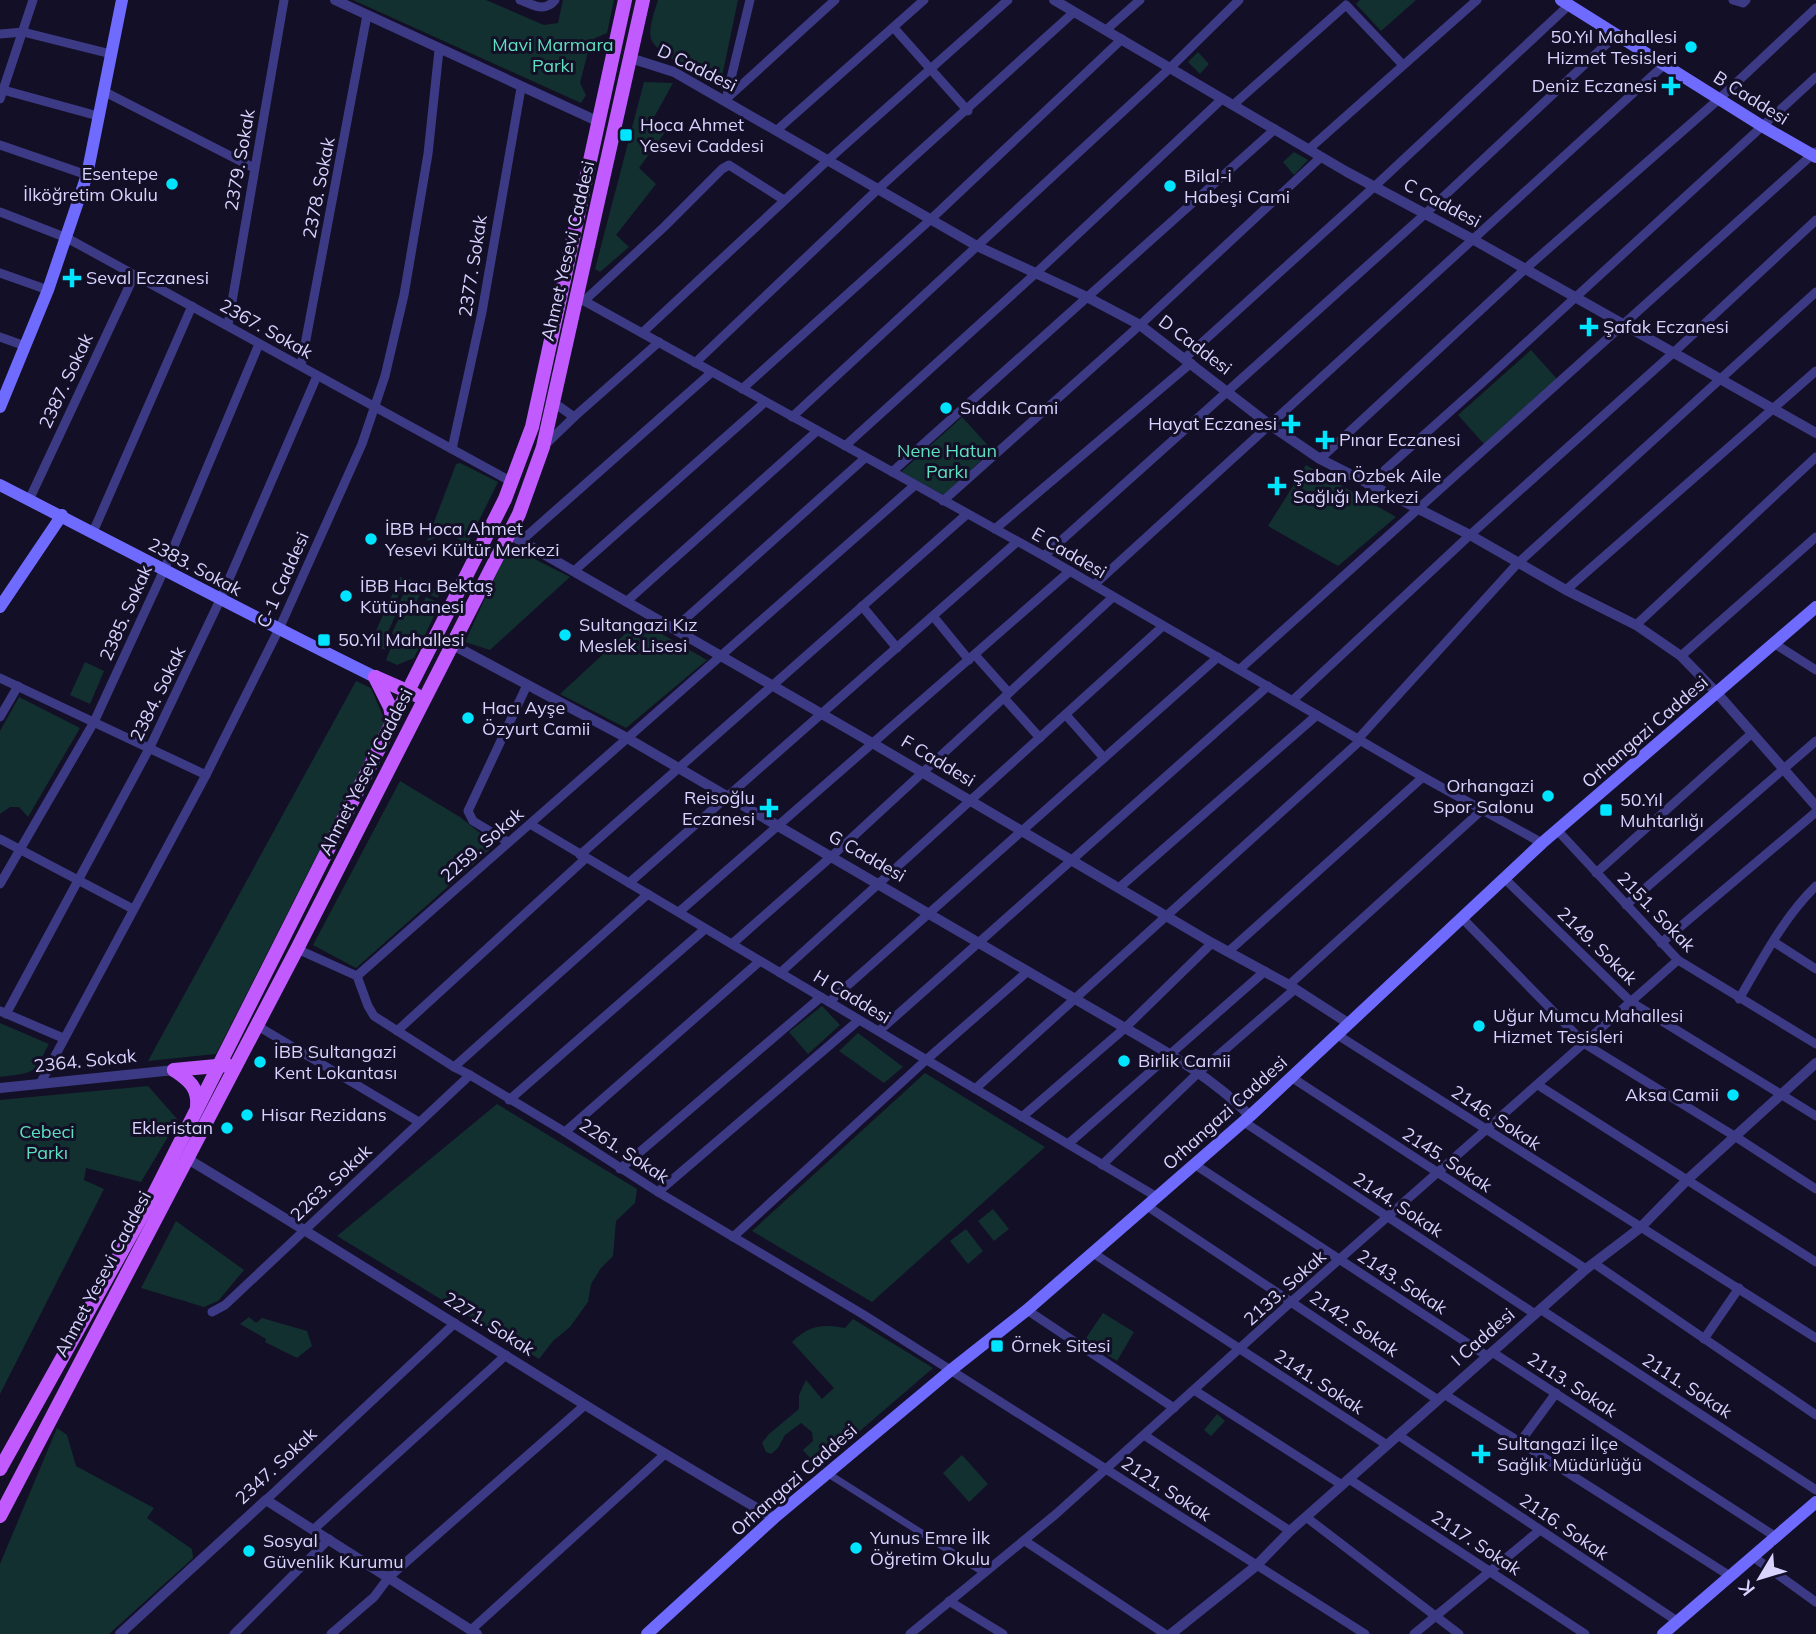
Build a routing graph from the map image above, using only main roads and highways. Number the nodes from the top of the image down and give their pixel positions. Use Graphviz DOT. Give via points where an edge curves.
graph roads {
  1 [pos="122,0"];
  2 [pos="627,0"];
  3 [pos="643,0"];
  4 [pos="1565,3"];
  5 [pos="613,54"];
  6 [pos="630,58"];
  7 [pos="1815,154"];
  8 [pos="0,405"];
  9 [pos="0,485"];
  10 [pos="62,515"];
  11 [pos="492,525"];
  12 [pos="515,537"];
  13 [pos="0,607"];
  14 [pos="1816,607"];
  15 [pos="444,620"];
  16 [pos="453,645"];
  17 [pos="375,677"];
  18 [pos="408,691"];
  19 [pos="425,699"];
  20 [pos="393,721"];
  21 [pos="235,1064"];
  22 [pos="219,1065"];
  23 [pos="197,1110"];
  24 [pos="0,1469"];
  25 [pos="1816,1502"];
  26 [pos="0,1516"];
  27 [pos="647,1634"];
  28 [pos="1663,1634"];
  1 -- 8 [label="main road" via="87,175 48,290"];
  2 -- 5 [label="main road, Ahmet Yesevi Caddesi"];
  2 -- 6 [label="main road" via="622,32"];
  3 -- 6 [label="main road, Ahmet Yesevi Caddesi"];
  4 -- 7 [label="main road, B Caddesi"];
  5 -- 6 [label="main road"];
  5 -- 11 [label="main road, Ahmet Yesevi Caddesi" via="532,427"];
  6 -- 12 [label="main road, Ahmet Yesevi Caddesi" via="581,299"];
  9 -- 10 [label="main road, 2383. Sokak"];
  10 -- 13 [label="main road"];
  10 -- 17 [label="main road, 2383. Sokak"];
  11 -- 12 [label="main road"];
  11 -- 15 [label="main road, Ahmet Yesevi Caddesi"];
  12 -- 16 [label="main road, Ahmet Yesevi Caddesi"];
  14 -- 27 [label="main road, Orhangazi Caddesi" via="1542,843 1247,1119 1027,1310 774,1518"];
  15 -- 16 [label="main road"];
  15 -- 18 [label="main road, Ahmet Yesevi Caddesi"];
  16 -- 19 [label="main road, Ahmet Yesevi Caddesi"];
  17 -- 18 [label="main road"];
  17 -- 20 [label="main road"];
  18 -- 19 [label="main road"];
  18 -- 20 [label="main road, Ahmet Yesevi Caddesi"];
  19 -- 21 [label="main road, Ahmet Yesevi Caddesi"];
  20 -- 22 [label="main road, Ahmet Yesevi Caddesi"];
  21 -- 22 [label="main road"];
  21 -- 26 [label="main road, Ahmet Yesevi Caddesi"];
  22 -- 23 [label="main road, Ahmet Yesevi Caddesi"];
  22 -- 23 [label="main road" via="174,1070 196,1090"];
  23 -- 24 [label="main road, Ahmet Yesevi Caddesi"];
  25 -- 28 [label="main road"];
}
